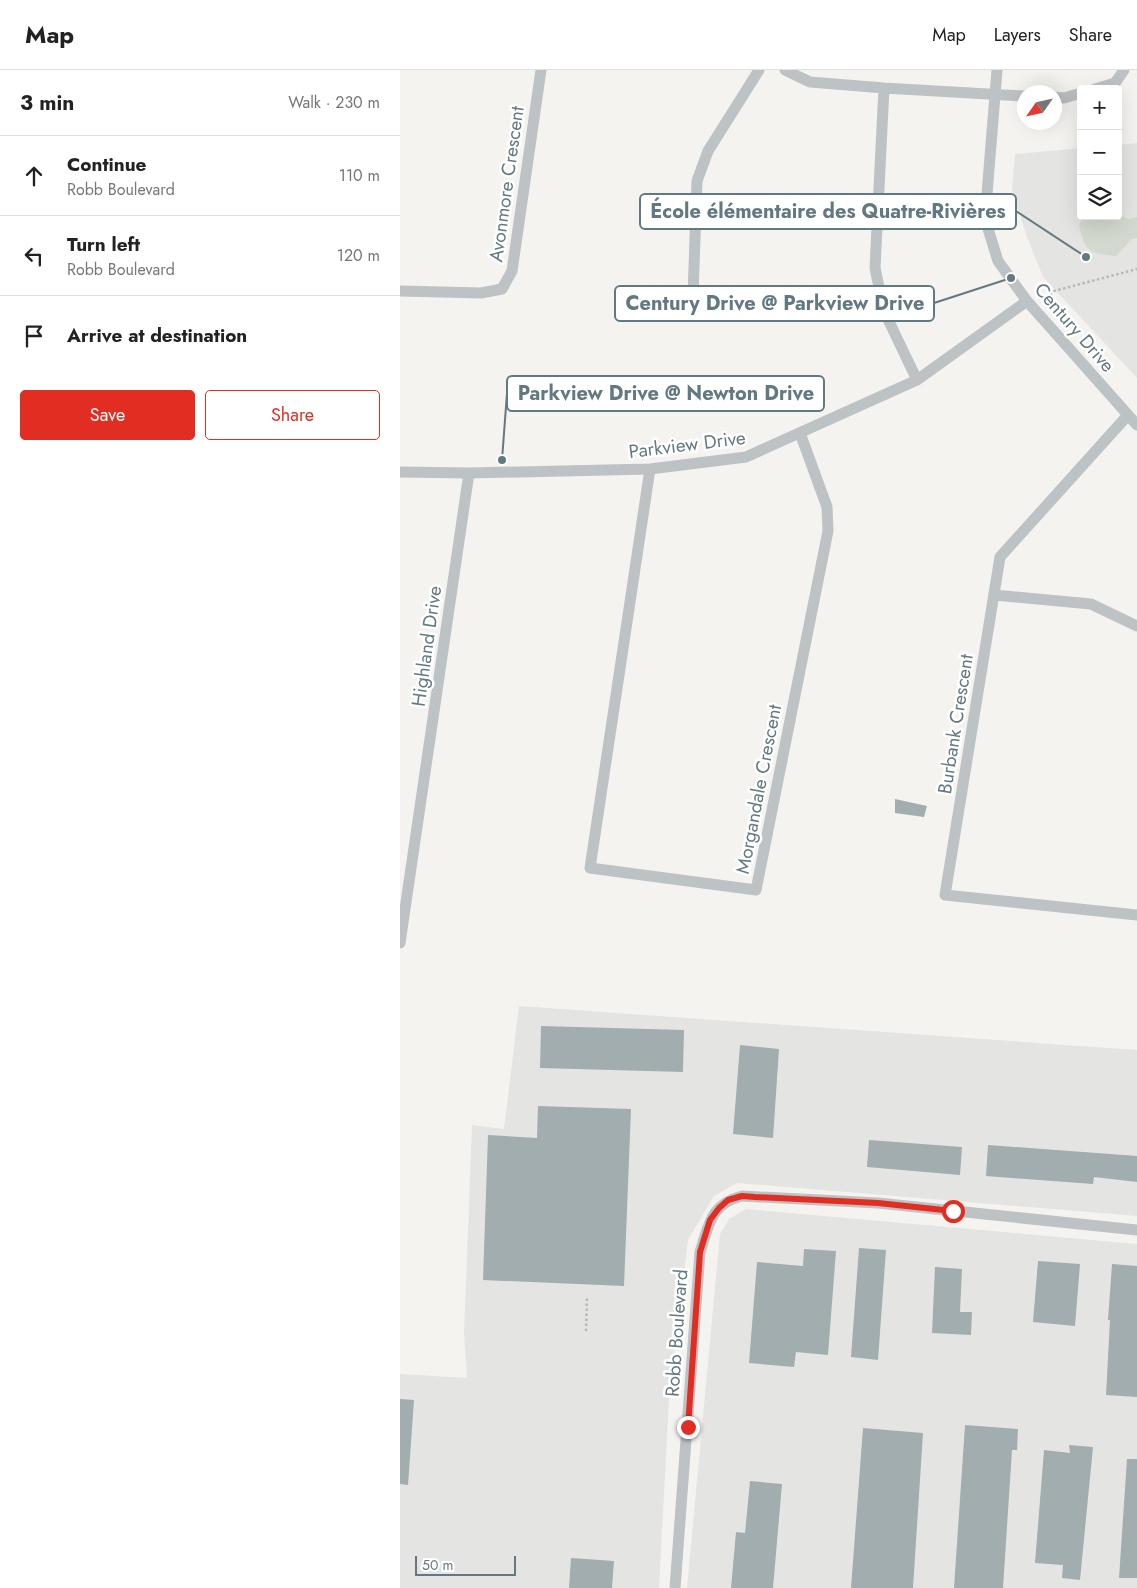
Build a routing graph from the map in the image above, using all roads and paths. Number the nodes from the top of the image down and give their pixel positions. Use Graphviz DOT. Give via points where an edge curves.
graph roads {
  1 [pos="541,70"];
  2 [pos="759,70"];
  3 [pos="785,70"];
  4 [pos="997,70"];
  5 [pos="1124,70"];
  6 [pos="1109,85"];
  7 [pos="884,88"];
  8 [pos="1077,94"];
  9 [pos="995,95"];
  10 [pos="1017,96"];
  11 [pos="1062,98"];
  12 [pos="1137,270"];
  13 [pos="400,291"];
  14 [pos="693,296"];
  15 [pos="1027,301"];
  16 [pos="1036,311"];
  17 [pos="917,380"];
  18 [pos="1128,415"];
  19 [pos="1137,424"];
  20 [pos="800,433"];
  21 [pos="650,469"];
  22 [pos="400,472"];
  23 [pos="469,473"];
  24 [pos="994,595"];
  25 [pos="1137,626"];
  26 [pos="1137,915"];
  27 [pos="400,943"];
  28 [pos="1137,1230"];
  29 [pos="587,1296"];
  30 [pos="586,1331"];
  31 [pos="675,1588"];
  1 -- 13 [label="street, Avonmore Crescent" via="512,270 502,289 481,293"];
  2 -- 14 [label="street" via="708,151 696,180"];
  3 -- 7 [label="street" via="810,82"];
  4 -- 9 [label="street, Century Drive"];
  5 -- 6 [label="street" via="1115,83"];
  7 -- 9 [label="street"];
  7 -- 17 [label="street" via="875,268 884,311"];
  8 -- 11 [label="street"];
  9 -- 10 [label="street"];
  9 -- 15 [label="street, Century Drive" via="985,220 998,262"];
  12 -- 16 [label="path" via="1054,292"];
  15 -- 16 [label="street, Century Drive"];
  15 -- 17 [label="street, Parkview Drive"];
  16 -- 18 [label="street, Century Drive"];
  17 -- 20 [label="street, Parkview Drive"];
  18 -- 19 [label="street, Century Drive"];
  18 -- 24 [label="street, Burbank Crescent" via="1000,557"];
  20 -- 21 [label="street, Parkview Drive" via="746,457"];
  20 -- 21 [label="street, Morgandale Crescent" via="827,507 828,530 756,890 590,868"];
  21 -- 23 [label="street, Parkview Drive"];
  22 -- 23 [label="street, Parkview Drive"];
  23 -- 27 [label="street, Highland Drive"];
  24 -- 25 [label="street" via="1091,604"];
  24 -- 26 [label="street, Burbank Crescent" via="945,895"];
  28 -- 31 [label="street, Robb Boulevard" via="878,1203 748,1197 728,1200 710,1220 700,1252"];
  29 -- 30 [label="path"];
}
